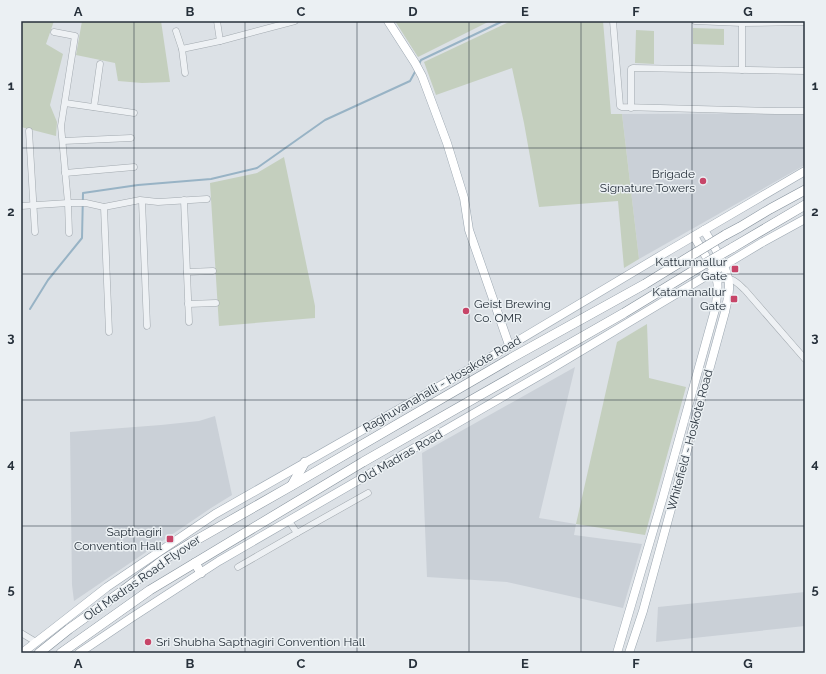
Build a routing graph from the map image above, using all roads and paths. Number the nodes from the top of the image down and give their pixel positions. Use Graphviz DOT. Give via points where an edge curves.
graph roads {
  1 [pos="217,21"];
  2 [pos="295,21"];
  3 [pos="388,21"];
  4 [pos="613,21"];
  5 [pos="695,21"];
  6 [pos="805,22"];
  7 [pos="742,23"];
  8 [pos="176,31"];
  9 [pos="54,32"];
  10 [pos="220,42"];
  11 [pos="182,49"];
  12 [pos="100,64"];
  13 [pos="742,70"];
  14 [pos="805,72"];
  15 [pos="185,73"];
  16 [pos="65,103"];
  17 [pos="94,107"];
  18 [pos="631,108"];
  19 [pos="805,111"];
  20 [pos="134,113"];
  21 [pos="29,131"];
  22 [pos="131,138"];
  23 [pos="63,142"];
  24 [pos="134,167"];
  25 [pos="805,171"];
  26 [pos="65,172"];
  27 [pos="805,190"];
  28 [pos="207,199"];
  29 [pos="184,200"];
  30 [pos="142,201"];
  31 [pos="68,204"];
  32 [pos="34,205"];
  33 [pos="805,205"];
  34 [pos="21,206"];
  35 [pos="104,207"];
  36 [pos="805,219"];
  37 [pos="704,230"];
  38 [pos="35,232"];
  39 [pos="70,233"];
  40 [pos="694,236"];
  41 [pos="724,265"];
  42 [pos="213,271"];
  43 [pos="714,271"];
  44 [pos="187,272"];
  45 [pos="728,278"];
  46 [pos="717,280"];
  47 [pos="216,303"];
  48 [pos="188,304"];
  49 [pos="189,322"];
  50 [pos="147,326"];
  51 [pos="109,332"];
  52 [pos="509,345"];
  53 [pos="805,359"];
  54 [pos="306,462"];
  55 [pos="291,486"];
  56 [pos="368,493"];
  57 [pos="289,521"];
  58 [pos="297,533"];
  59 [pos="194,563"];
  60 [pos="238,567"];
  61 [pos="201,573"];
  62 [pos="21,633"];
  63 [pos="36,642"];
  64 [pos="22,653"];
  65 [pos="39,653"];
  66 [pos="61,653"];
  67 [pos="79,653"];
  68 [pos="617,653"];
  69 [pos="629,653"];
  1 -- 10 [label="street"];
  2 -- 10 [label="street"];
  3 -- 52 [label="main road" via="422,76 447,143 464,198 469,230"];
  4 -- 18 [label="street" via="620,106"];
  5 -- 7 [label="street"];
  6 -- 7 [label="street"];
  7 -- 13 [label="street"];
  8 -- 11 [label="street"];
  9 -- 16 [label="street" via="75,36"];
  10 -- 11 [label="street"];
  11 -- 15 [label="street"];
  12 -- 17 [label="street"];
  13 -- 14 [label="street"];
  13 -- 18 [label="street" via="633,68"];
  16 -- 17 [label="street"];
  16 -- 23 [label="street" via="61,126"];
  17 -- 20 [label="street"];
  18 -- 19 [label="street"];
  21 -- 32 [label="street"];
  22 -- 23 [label="street"];
  23 -- 26 [label="street"];
  24 -- 26 [label="street"];
  25 -- 37 [label="main road, Raghuvanahalli - Hosakote Road"];
  26 -- 31 [label="street"];
  27 -- 55 [label="highway, bridge"];
  28 -- 29 [label="street"];
  29 -- 30 [label="street"];
  29 -- 44 [label="street"];
  30 -- 35 [label="street"];
  30 -- 50 [label="street"];
  31 -- 32 [label="street"];
  31 -- 35 [label="street" via="86,203"];
  31 -- 39 [label="street"];
  32 -- 34 [label="street"];
  32 -- 38 [label="street"];
  33 -- 59 [label="highway, Old Madras Road, bridge"];
  35 -- 51 [label="street"];
  36 -- 41 [label="main road, Old Madras Road"];
  37 -- 40 [label="main road, Raghuvanahalli - Hosakote Road"];
  37 -- 41 [label="main road, Whitefield - Hoskote Road"];
  40 -- 43 [label="main road, Whitefield - Hoskote Road"];
  40 -- 52 [label="main road, Raghuvanahalli - Hosakote Road"];
  41 -- 43 [label="main road, Old Madras Road"];
  41 -- 45 [label="main road, Whitefield - Hoskote Road"];
  42 -- 44 [label="street"];
  43 -- 46 [label="main road, Whitefield - Hoskote Road"];
  43 -- 57 [label="main road, Old Madras Road"];
  44 -- 48 [label="street"];
  45 -- 46 [label="street"];
  45 -- 53 [label="street" via="744,290"];
  45 -- 69 [label="main road, Whitefield - Hoskote Road" via="729,294 725,312 643,611"];
  46 -- 68 [label="main road, Whitefield - Hoskote Road" via="716,306"];
  47 -- 48 [label="street"];
  48 -- 49 [label="street"];
  52 -- 54 [label="main road, Raghuvanahalli - Hosakote Road"];
  54 -- 55 [label="highway"];
  54 -- 63 [label="main road, Raghuvanahalli - Hosakote Road" via="210,517 107,587"];
  55 -- 65 [label="highway, Old Madras Road Flyover" via="163,560"];
  56 -- 58 [label="street"];
  57 -- 58 [label="street"];
  57 -- 61 [label="main road, Old Madras Road"];
  58 -- 60 [label="street"];
  59 -- 61 [label="highway"];
  59 -- 66 [label="highway, Old Madras Road Flyover" via="150,590"];
  61 -- 67 [label="main road, Old Madras Road"];
  62 -- 63 [label="street"];
  63 -- 64 [label="main road, Raghuvanahalli - Hosakote Road"];
}
